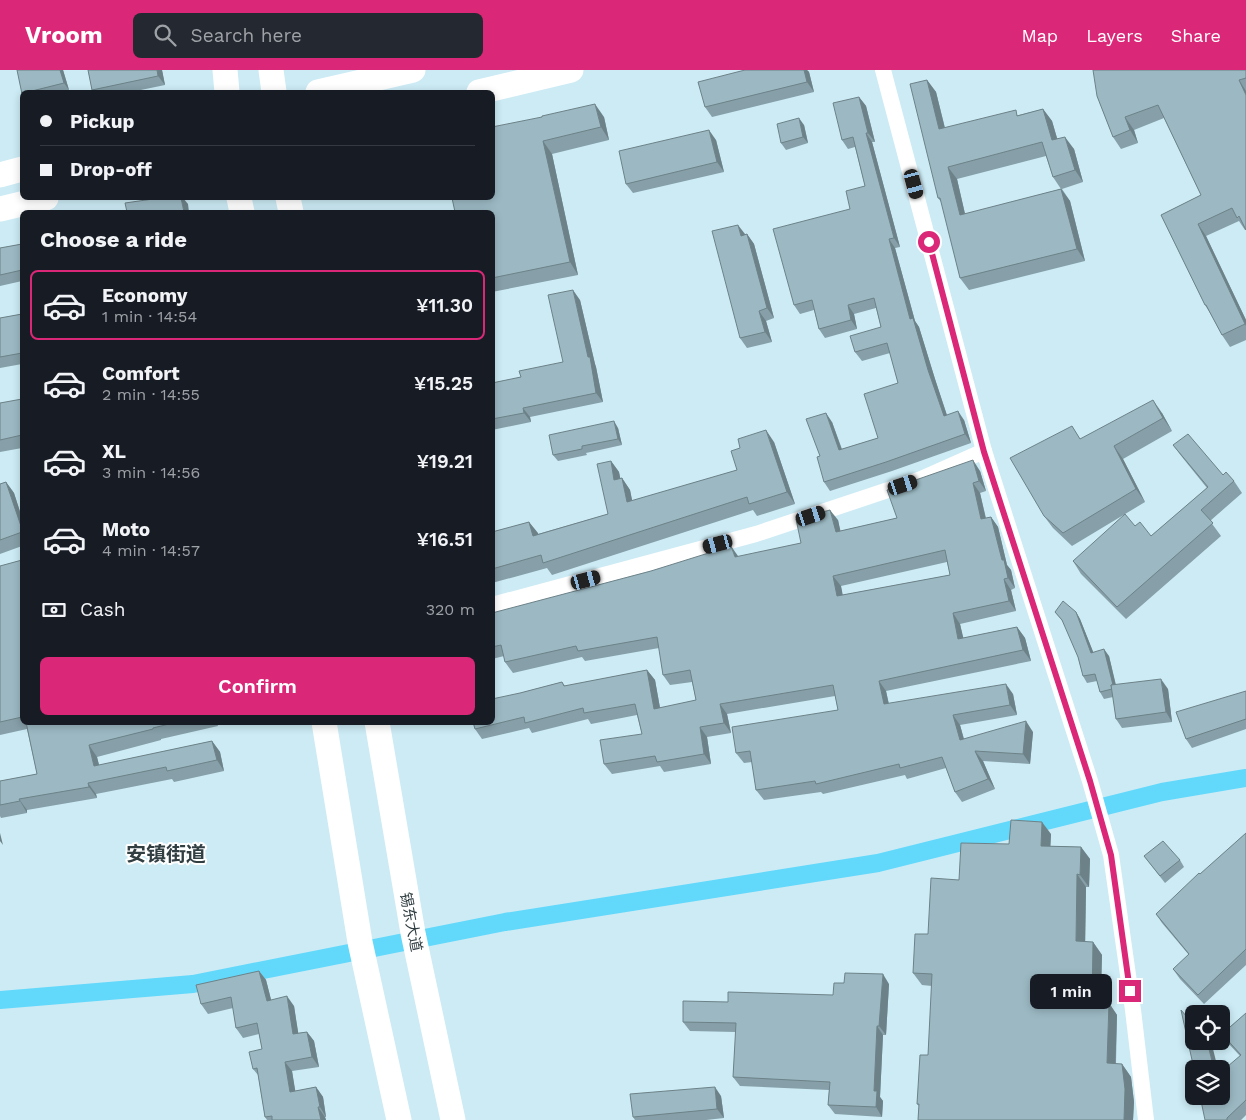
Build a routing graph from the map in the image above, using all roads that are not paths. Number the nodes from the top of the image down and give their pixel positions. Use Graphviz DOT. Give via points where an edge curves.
graph roads {
  1 [pos="225,70"];
  2 [pos="272,70"];
  3 [pos="413,70"];
  4 [pos="571,70"];
  5 [pos="883,70"];
  6 [pos="227,90"];
  7 [pos="274,90"];
  8 [pos="327,90"];
  9 [pos="487,90"];
  10 [pos="20,170"];
  11 [pos="0,175"];
  12 [pos="38,200"];
  13 [pos="0,209"];
  14 [pos="984,452"];
  15 [pos="495,604"];
  16 [pos="324,725"];
  17 [pos="378,725"];
  18 [pos="399,1120"];
  19 [pos="454,1120"];
  20 [pos="1146,1120"];
  1 -- 6 [label="main road"];
  2 -- 7 [label="main road"];
  3 -- 8 [label="main road"];
  4 -- 9 [label="main road"];
  5 -- 14 [label="street"];
  10 -- 11 [label="main road"];
  12 -- 13 [label="main road"];
  14 -- 15 [label="street" via="921,479 756,534"];
  14 -- 20 [label="street" via="1111,855"];
  16 -- 18 [label="main road" via="360,942"];
  17 -- 19 [label="main road, 锡东大道" via="413,933"];
}
